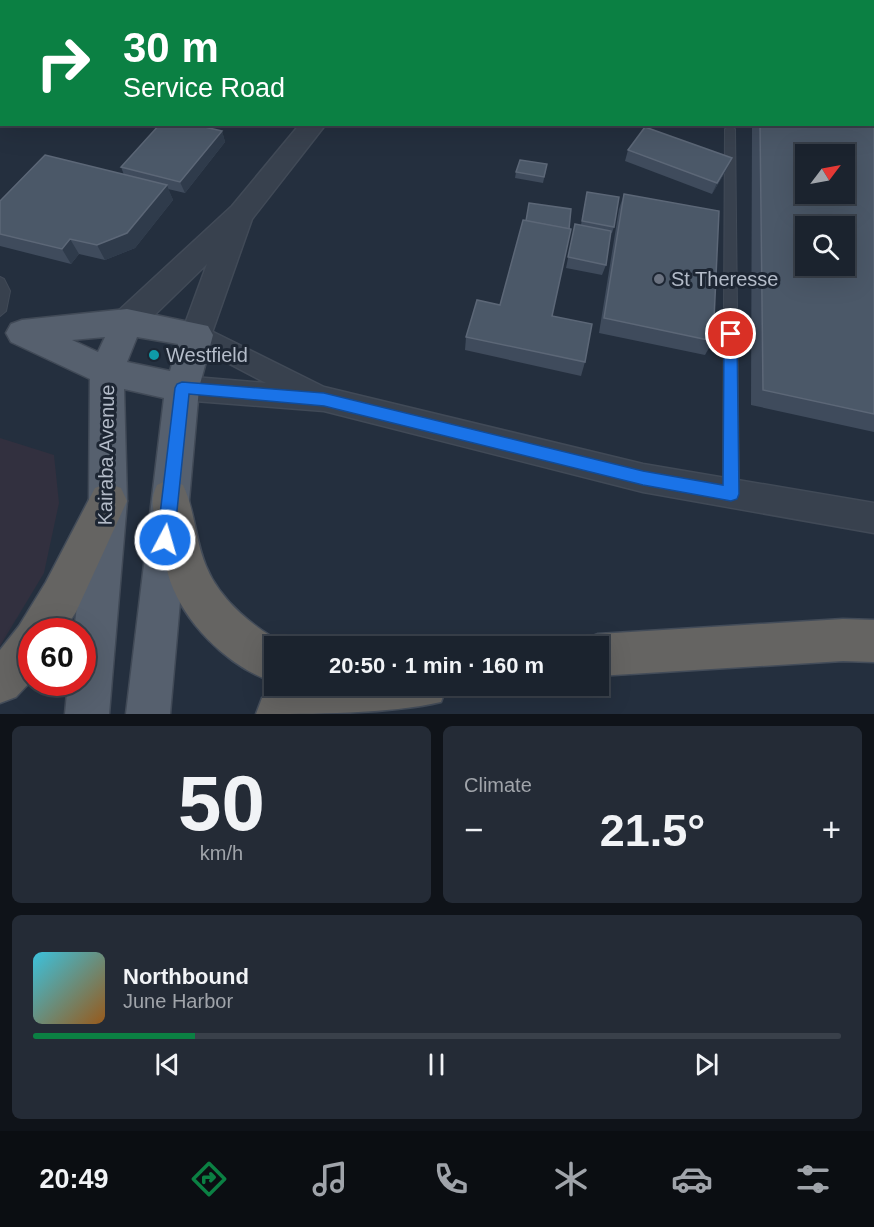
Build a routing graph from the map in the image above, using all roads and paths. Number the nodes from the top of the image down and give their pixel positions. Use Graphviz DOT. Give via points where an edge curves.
graph roads {
  1 [pos="312,126"];
  2 [pos="730,129"];
  3 [pos="242,213"];
  4 [pos="0,282"];
  5 [pos="127,322"];
  6 [pos="7,324"];
  7 [pos="197,335"];
  8 [pos="106,370"];
  9 [pos="182,388"];
  10 [pos="324,399"];
  11 [pos="731,494"];
  12 [pos="170,497"];
  13 [pos="108,501"];
  14 [pos="874,518"];
  15 [pos="47,618"];
  16 [pos="874,641"];
  17 [pos="609,654"];
  18 [pos="264,656"];
  19 [pos="18,663"];
  20 [pos="0,681"];
  21 [pos="329,696"];
  22 [pos="87,714"];
  23 [pos="148,714"];
  24 [pos="278,714"];
  1 -- 3 [label="street, Kairaba Avenue"];
  2 -- 11 [label="lane"];
  3 -- 5 [label="street, Kairaba Avenue"];
  3 -- 7 [label="street, Kairaba Avenue"];
  4 -- 6 [label="lane"];
  5 -- 6 [label="main road"];
  5 -- 7 [label="main road"];
  5 -- 8 [label="main road, Kairaba Avenue"];
  6 -- 8 [label="main road"];
  7 -- 9 [label="main road, Kairaba Avenue"];
  7 -- 10 [label="street"];
  8 -- 9 [label="main road"];
  8 -- 13 [label="main road, Kairaba Avenue"];
  9 -- 10 [label="street"];
  9 -- 12 [label="main road, Kairaba Avenue"];
  10 -- 11 [label="street" via="643,478"];
  11 -- 14 [label="street"];
  12 -- 18 [label="highway" via="188,575 214,616"];
  12 -- 23 [label="main road, Kairaba Avenue"];
  13 -- 15 [label="highway"];
  13 -- 22 [label="main road, Kairaba Avenue"];
  16 -- 17 [label="highway"];
  19 -- 20 [label="highway"];
  21 -- 24 [label="highway"];
}
